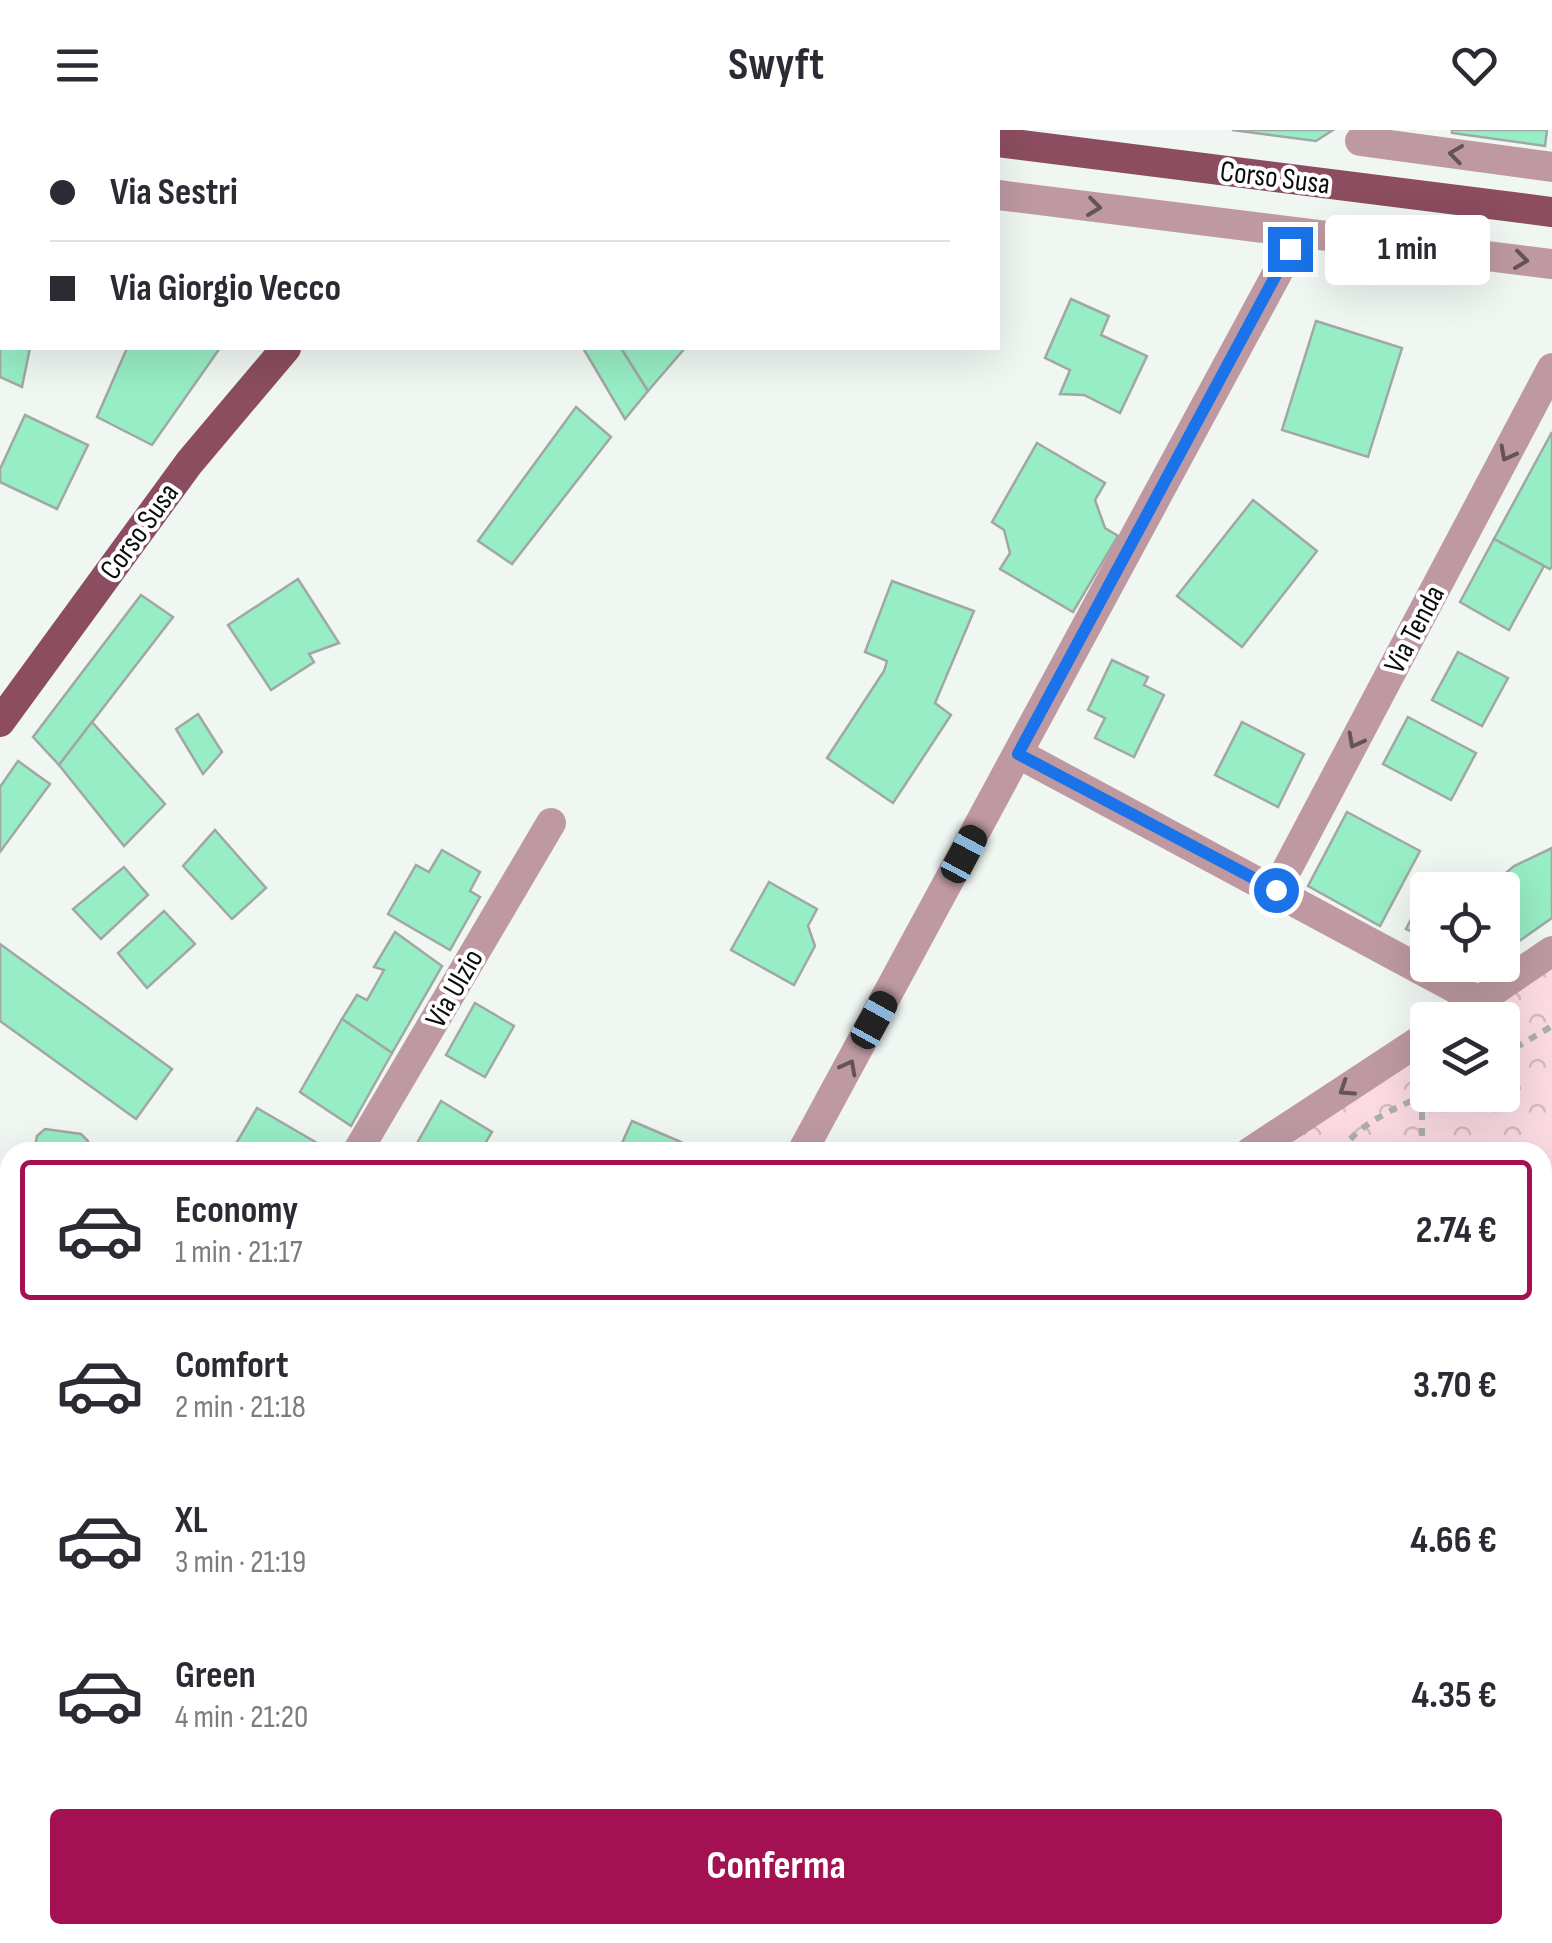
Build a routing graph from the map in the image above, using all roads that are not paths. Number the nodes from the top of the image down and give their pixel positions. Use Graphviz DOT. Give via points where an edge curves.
graph roads {
  1 [pos="1363,136"];
  2 [pos="1000,142"];
  3 [pos="1552,167"];
  4 [pos="1336,185"];
  5 [pos="1000,195"];
  6 [pos="1552,212"];
  7 [pos="1299,233"];
  8 [pos="1552,264"];
  9 [pos="284,350"];
  10 [pos="1552,368"];
  11 [pos="0,722"];
  12 [pos="1018,754"];
  13 [pos="551,823"];
  14 [pos="1276,890"];
  15 [pos="1552,951"];
  16 [pos="1479,1001"];
  17 [pos="1410,1047"];
  18 [pos="363,1142"];
  19 [pos="807,1142"];
  20 [pos="1265,1142"];
  3 -- 1 [label="street, Corso Susa, one-way"];
  1 -- 4 [label="street"];
  2 -- 4 [label="main road, Corso Susa"];
  4 -- 6 [label="main road, Corso Susa"];
  5 -- 7 [label="street, Corso Susa, one-way"];
  7 -- 8 [label="street, Corso Susa, one-way"];
  7 -- 12 [label="street"];
  9 -- 11 [label="main road, Corso Susa" via="189,463"];
  10 -- 14 [label="street, Via Tenda, one-way"];
  12 -- 14 [label="street"];
  19 -- 12 [label="street, one-way"];
  13 -- 18 [label="street, Via Ulzio"];
  14 -- 16 [label="street"];
  15 -- 16 [label="street"];
  17 -- 20 [label="street, one-way"];
}
